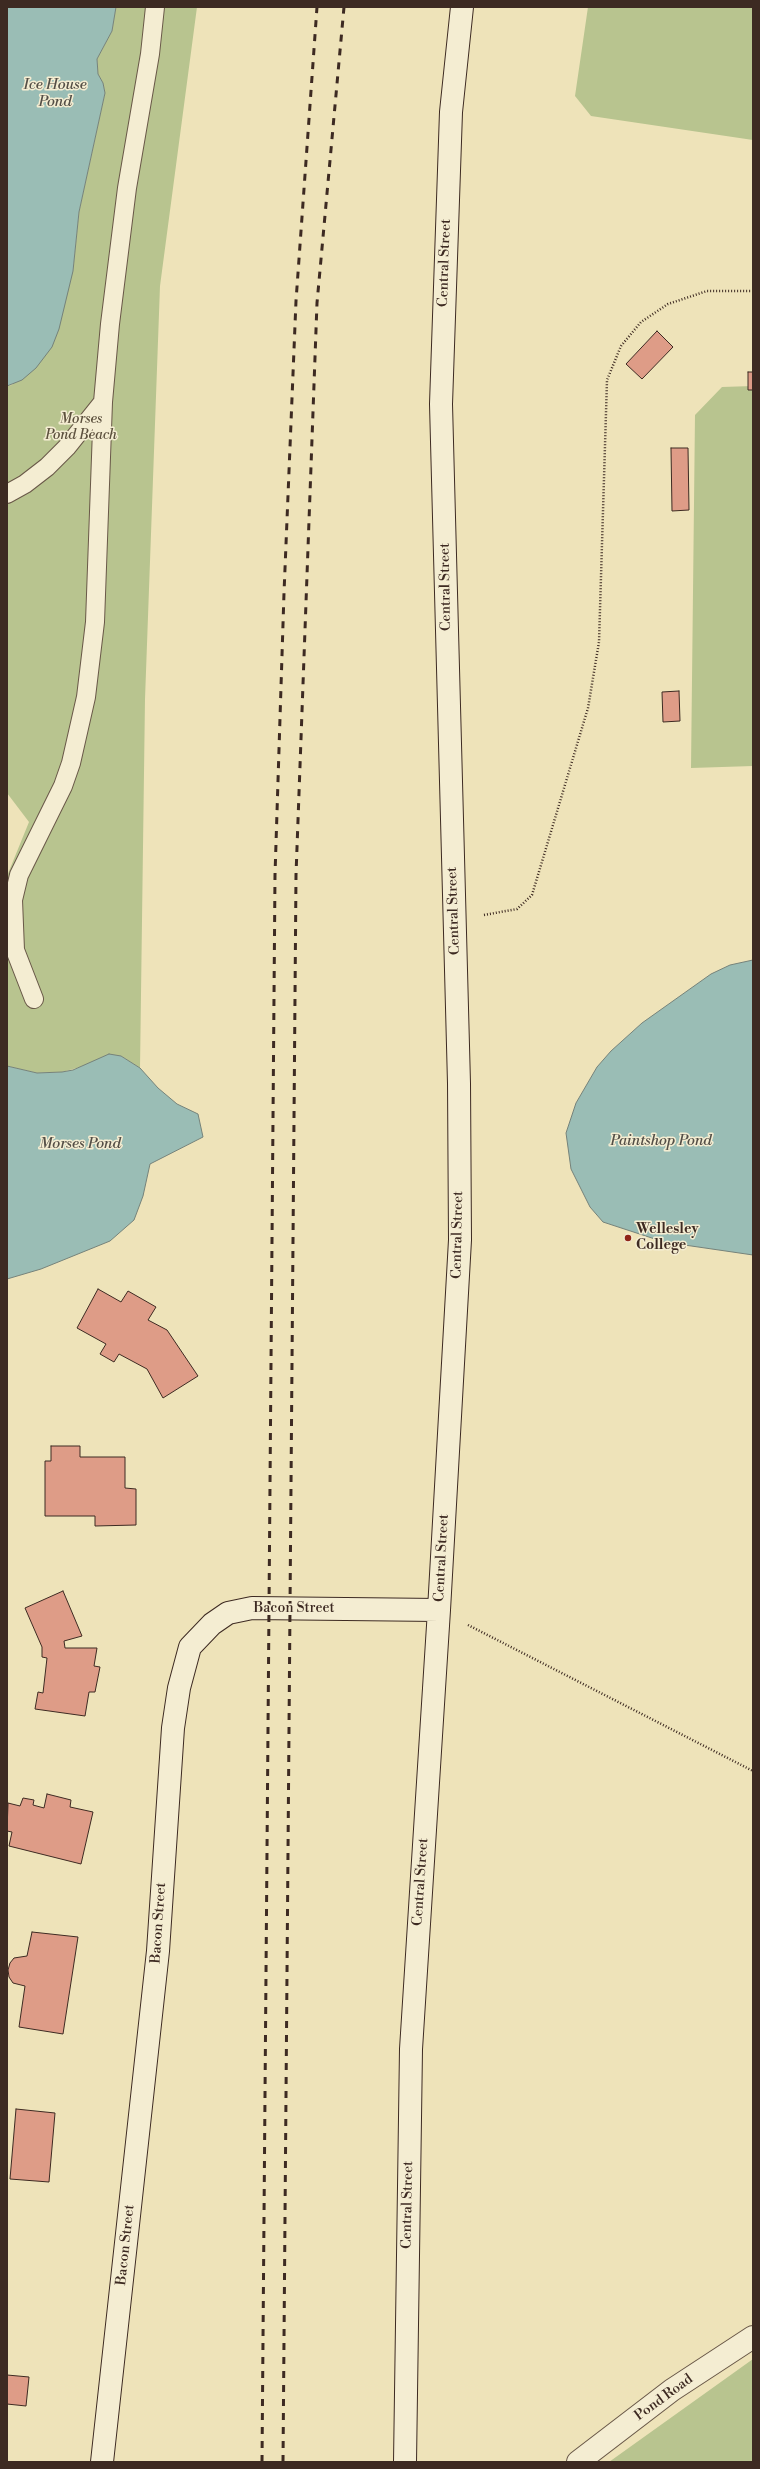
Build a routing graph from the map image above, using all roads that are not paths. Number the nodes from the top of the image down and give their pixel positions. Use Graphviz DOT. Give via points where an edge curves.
graph roads {
  1 [pos="155,7"];
  2 [pos="462,7"];
  3 [pos="103,402"];
  4 [pos="7,494"];
  5 [pos="34,999"];
  6 [pos="439,1610"];
  7 [pos="753,2337"];
  8 [pos="102,2462"];
  9 [pos="405,2462"];
  10 [pos="578,2462"];
  1 -- 3 [label="lane" via="118,258"];
  2 -- 6 [label="main road, Central Street" via="450,119 441,404 459,1083 460,1240"];
  3 -- 4 [label="lane" via="67,447 25,484"];
  3 -- 5 [label="lane" via="95,622 86,697 73,756 63,786 19,875 13,900 15,950"];
  6 -- 8 [label="main road, Bacon Street" via="252,1608 228,1613 212,1624 190,1647 179,1688 173,1728 158,1951"];
  6 -- 9 [label="main road, Central Street" via="411,2049"];
  7 -- 10 [label="main road, Pond Road" via="672,2390"];
}
